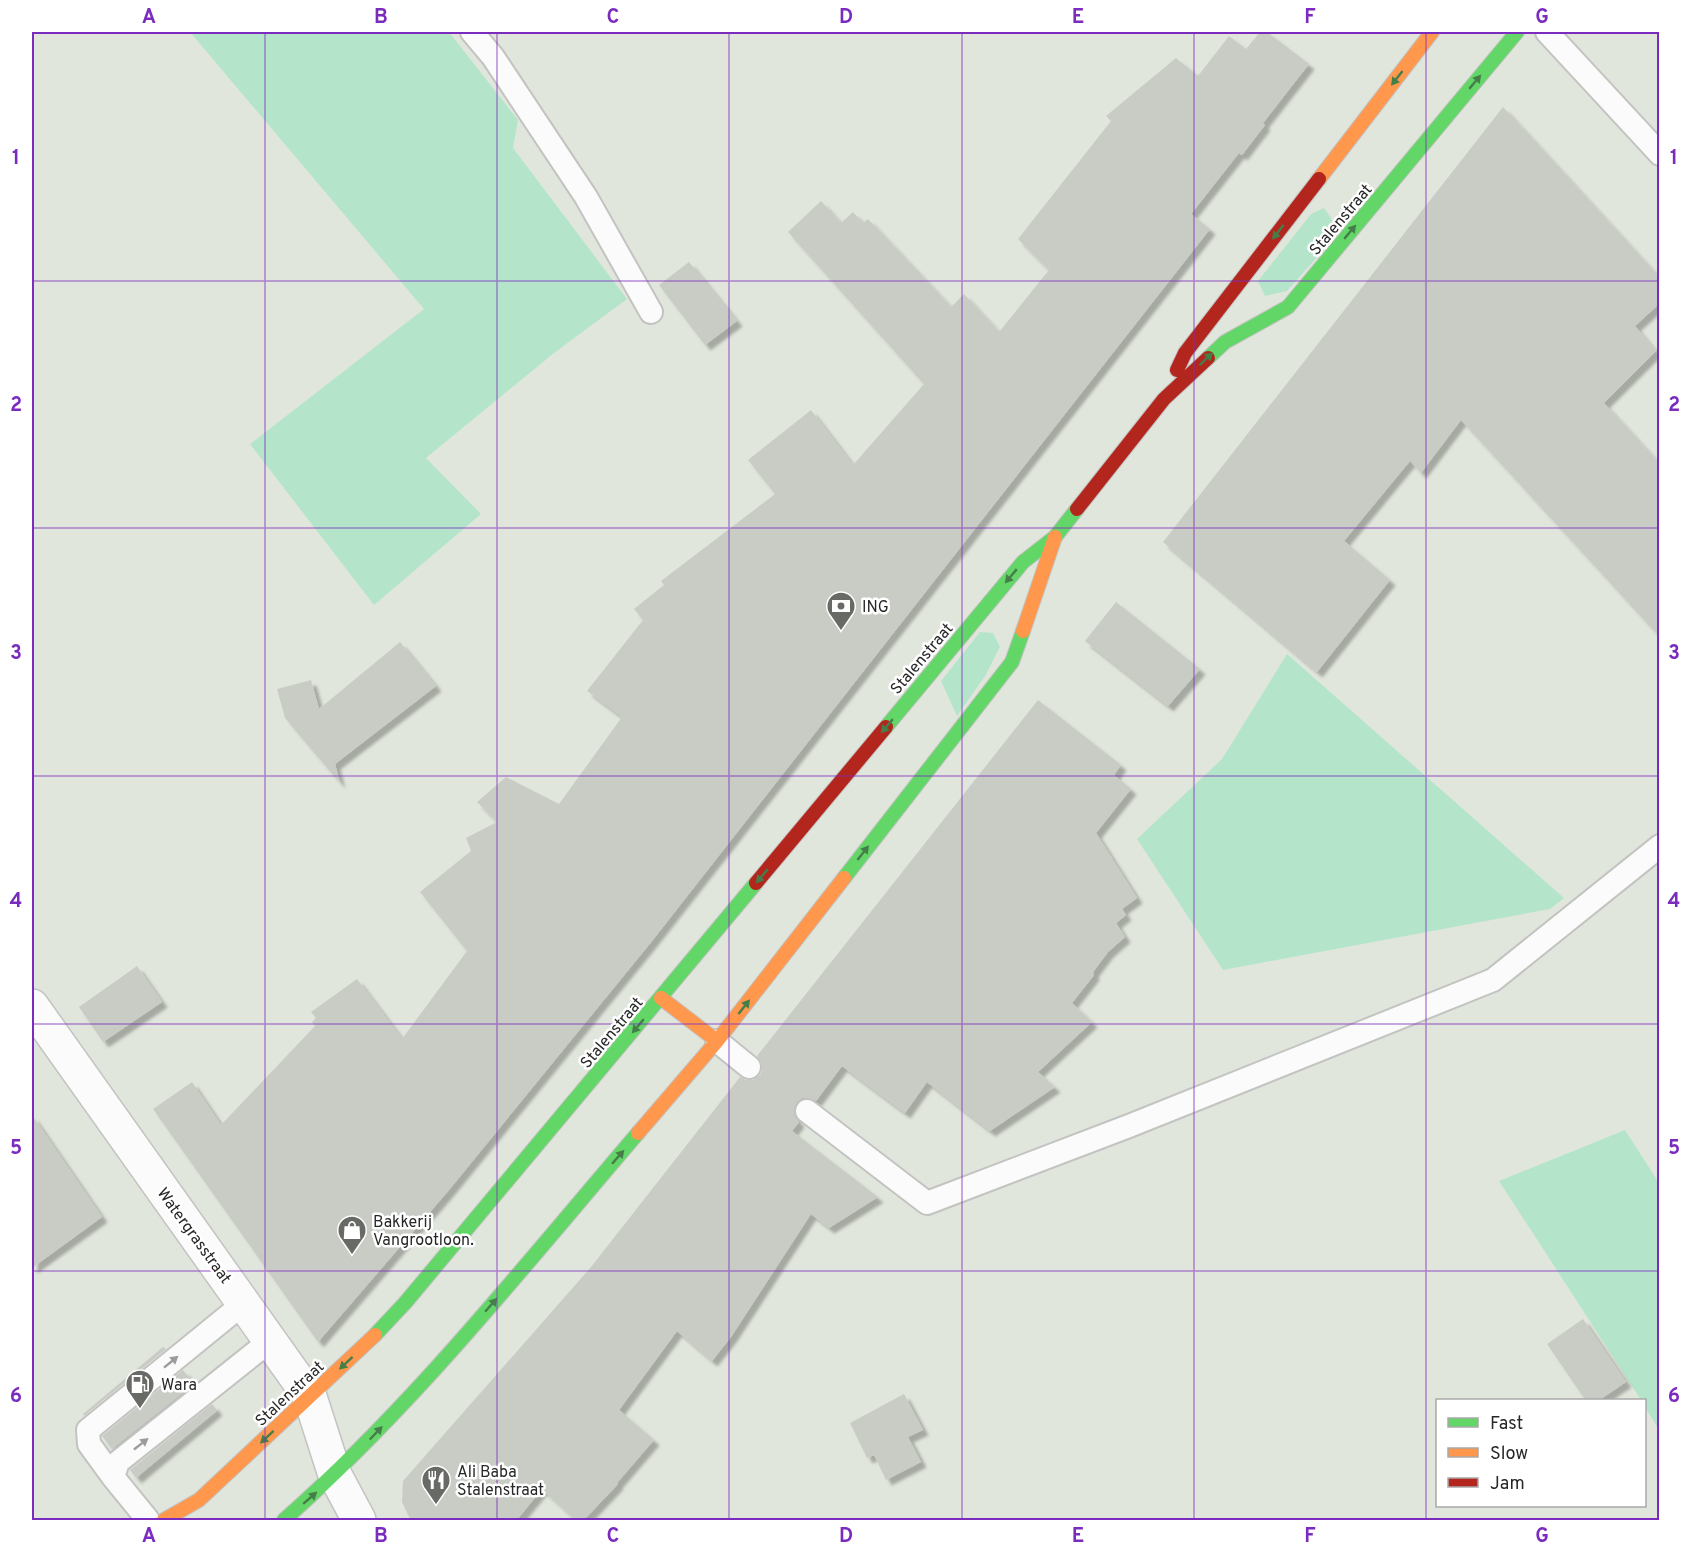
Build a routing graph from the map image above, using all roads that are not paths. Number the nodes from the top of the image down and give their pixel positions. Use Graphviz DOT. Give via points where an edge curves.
graph roads {
  1 [pos="472,32"];
  2 [pos="1432,32"];
  3 [pos="1516,32"];
  4 [pos="1547,32"];
  5 [pos="1659,154"];
  6 [pos="651,312"];
  7 [pos="1164,399"];
  8 [pos="1055,537"];
  9 [pos="1659,846"];
  10 [pos="662,998"];
  11 [pos="32,1006"];
  12 [pos="717,1041"];
  13 [pos="749,1066"];
  14 [pos="807,1111"];
  15 [pos="244,1303"];
  16 [pos="271,1340"];
  17 [pos="310,1397"];
  18 [pos="335,1476"];
  19 [pos="113,1477"];
  20 [pos="148,1521"];
  21 [pos="164,1521"];
  22 [pos="284,1521"];
  23 [pos="359,1521"];
  1 -- 6 [label="lane" via="493,57 586,197"];
  2 -- 7 [label="street, Stalenstraat, one-way" via="1185,353"];
  7 -- 3 [label="street, Stalenstraat, one-way" via="1224,342 1288,307"];
  4 -- 5 [label="lane"];
  7 -- 8 [label="street, Stalenstraat"];
  8 -- 10 [label="street, Stalenstraat, one-way" via="1023,562"];
  12 -- 8 [label="street, Stalenstraat, one-way" via="1012,662"];
  9 -- 14 [label="lane" via="1492,980 927,1203"];
  10 -- 12 [label="street"];
  10 -- 17 [label="street, Stalenstraat, one-way" via="405,1303"];
  11 -- 15 [label="street, Watergrasstraat"];
  12 -- 13 [label="lane"];
  18 -- 12 [label="street, Stalenstraat, one-way" via="432,1374"];
  15 -- 16 [label="street, Watergrasstraat"];
  19 -- 15 [label="lane, one-way" via="88,1444 88,1430"];
  16 -- 17 [label="street, Watergrasstraat"];
  19 -- 16 [label="lane, one-way" via="118,1462"];
  17 -- 18 [label="street, Watergrasstraat"];
  17 -- 21 [label="street, Stalenstraat, one-way" via="199,1500"];
  22 -- 18 [label="street, Stalenstraat, one-way"];
  18 -- 23 [label="street, Watergrasstraat"];
  19 -- 20 [label="lane"];
}
